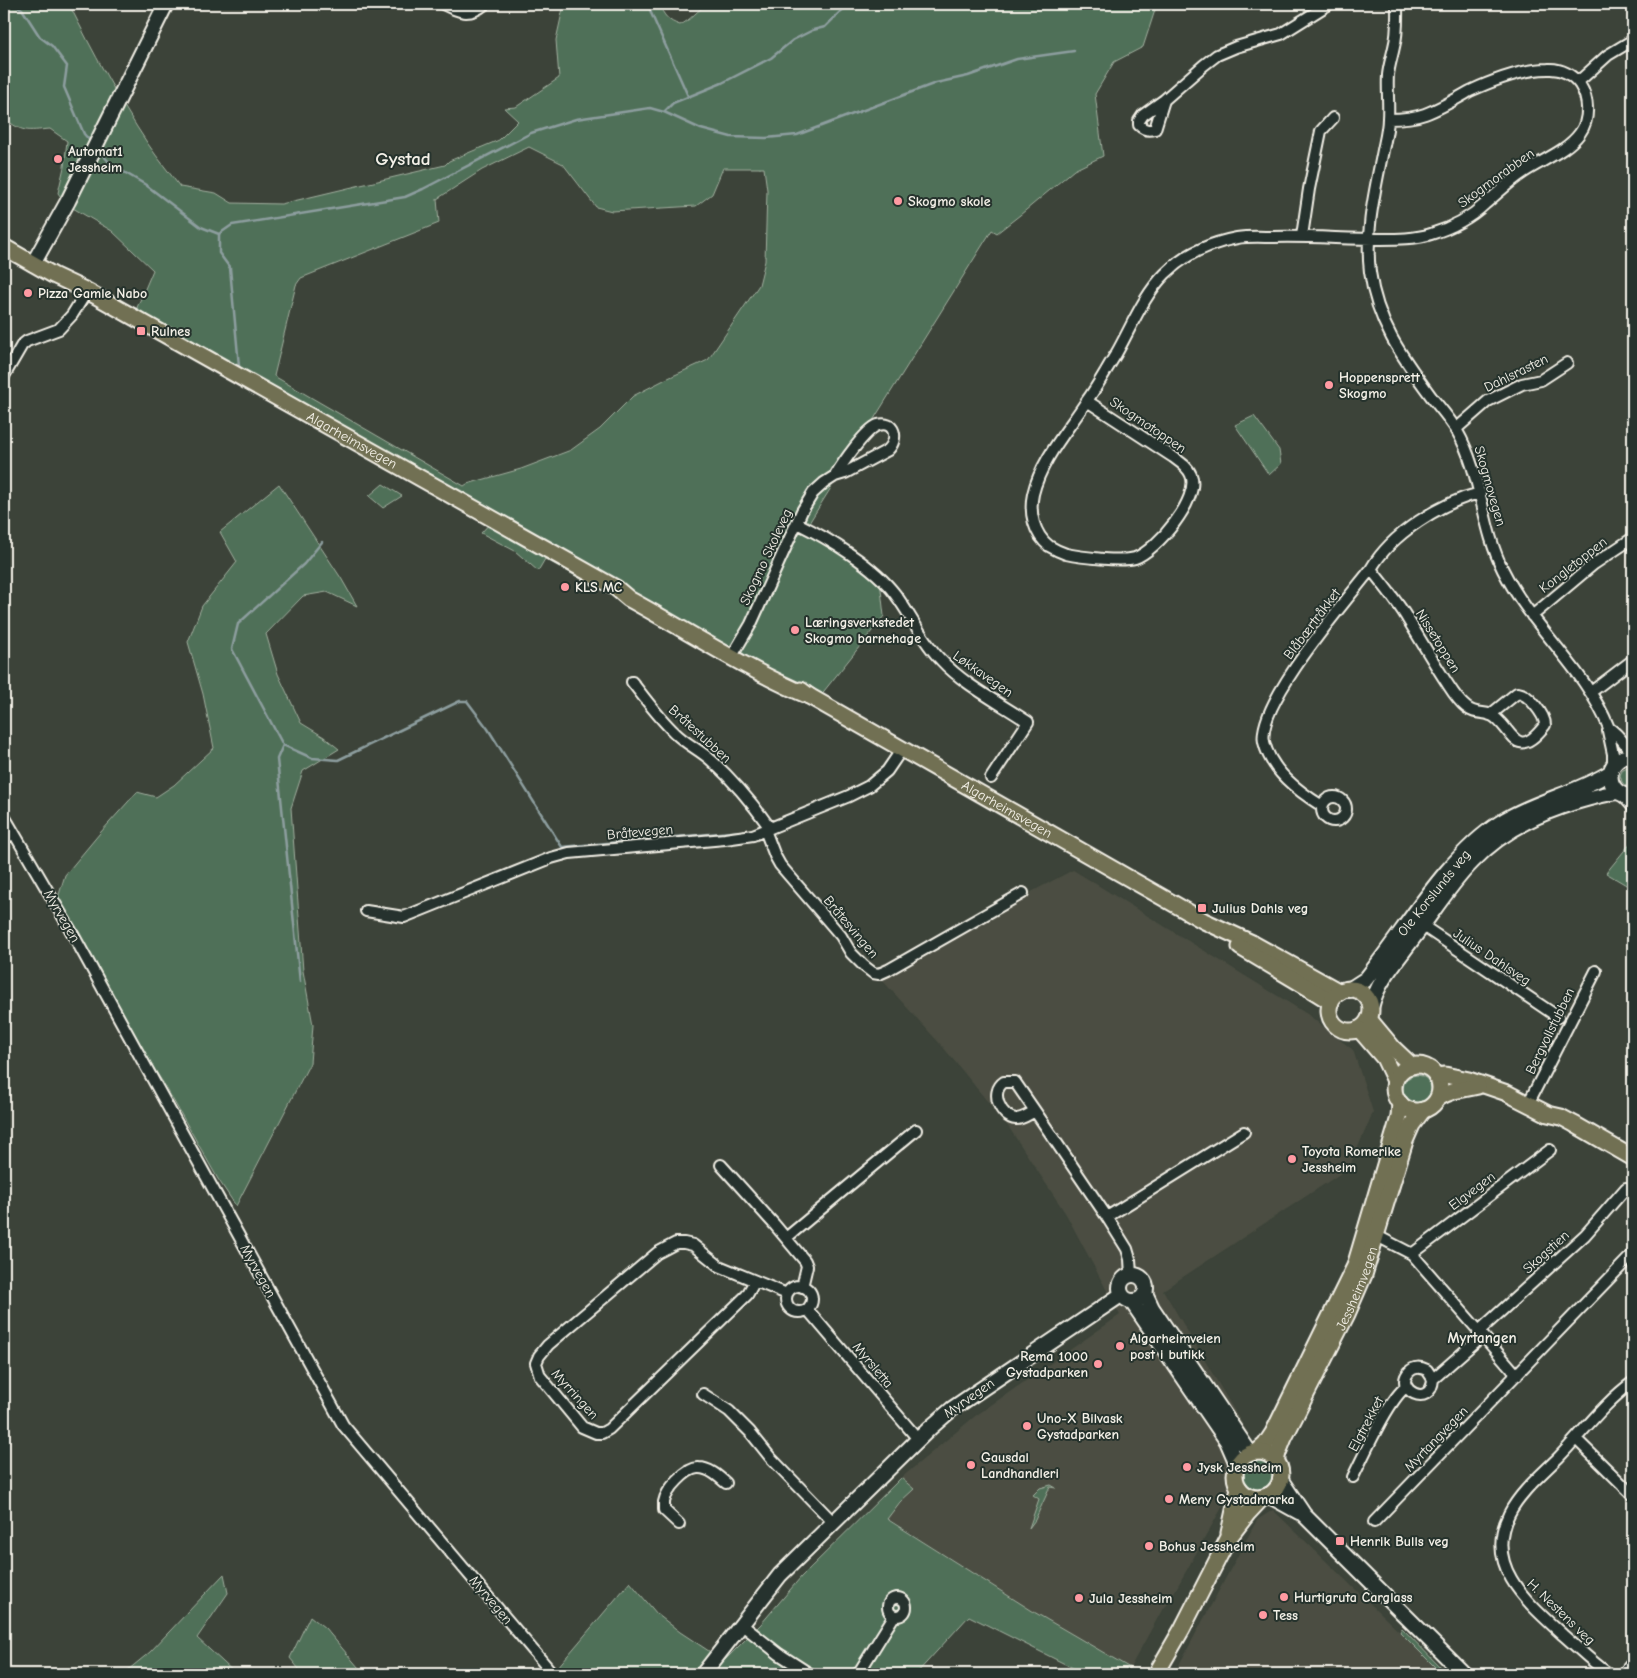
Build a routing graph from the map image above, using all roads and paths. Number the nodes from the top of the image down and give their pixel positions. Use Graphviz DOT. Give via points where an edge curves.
graph roads {
  1 [pos="166,4"];
  2 [pos="443,4"];
  3 [pos="485,4"];
  4 [pos="1328,4"];
  5 [pos="1397,4"];
  6 [pos="1628,43"];
  7 [pos="1578,82"];
  8 [pos="1164,100"];
  9 [pos="1333,118"];
  10 [pos="1388,119"];
  11 [pos="1302,236"];
  12 [pos="4,237"];
  13 [pos="1368,239"];
  14 [pos="4,247"];
  15 [pos="36,260"];
  16 [pos="87,291"];
  17 [pos="1567,363"];
  18 [pos="4,376"];
  19 [pos="1087,401"];
  20 [pos="1456,429"];
  21 [pos="835,476"];
  22 [pos="1480,493"];
  23 [pos="797,523"];
  24 [pos="1633,538"];
  25 [pos="1371,569"];
  26 [pos="1532,616"];
  27 [pos="734,652"];
  28 [pos="1633,660"];
  29 [pos="632,682"];
  30 [pos="1591,692"];
  31 [pos="1490,715"];
  32 [pos="1610,728"];
  33 [pos="902,749"];
  34 [pos="1633,755"];
  35 [pos="1612,769"];
  36 [pos="991,778"];
  37 [pos="1624,794"];
  38 [pos="1322,806"];
  39 [pos="1633,807"];
  40 [pos="4,816"];
  41 [pos="768,829"];
  42 [pos="8,836"];
  43 [pos="1023,893"];
  44 [pos="366,911"];
  45 [pos="1417,922"];
  46 [pos="1596,971"];
  47 [pos="1340,995"];
  48 [pos="1558,1017"];
  49 [pos="1366,1019"];
  50 [pos="1412,1066"];
  51 [pos="1436,1076"];
  52 [pos="1395,1081"];
  53 [pos="1482,1086"];
  54 [pos="1438,1098"];
  55 [pos="1400,1103"];
  56 [pos="1528,1104"];
  57 [pos="1423,1110"];
  58 [pos="1035,1111"];
  59 [pos="1548,1114"];
  60 [pos="916,1130"];
  61 [pos="1244,1132"];
  62 [pos="1550,1150"];
  63 [pos="1633,1158"];
  64 [pos="721,1165"];
  65 [pos="1633,1166"];
  66 [pos="1626,1188"];
  67 [pos="1107,1217"];
  68 [pos="1377,1236"];
  69 [pos="786,1238"];
  70 [pos="1412,1254"];
  71 [pos="1633,1254"];
  72 [pos="1130,1275"];
  73 [pos="755,1281"];
  74 [pos="802,1287"];
  75 [pos="787,1294"];
  76 [pos="1146,1294"];
  77 [pos="1127,1298"];
  78 [pos="807,1309"];
  79 [pos="1480,1334"];
  80 [pos="1517,1375"];
  81 [pos="1433,1379"];
  82 [pos="1633,1382"];
  83 [pos="1406,1387"];
  84 [pos="704,1394"];
  85 [pos="918,1439"];
  86 [pos="1576,1439"];
  87 [pos="1254,1452"];
  88 [pos="1276,1461"];
  89 [pos="1237,1464"];
  90 [pos="1353,1477"];
  91 [pos="1280,1479"];
  92 [pos="726,1483"];
  93 [pos="1239,1488"];
  94 [pos="1633,1495"];
  95 [pos="1265,1496"];
  96 [pos="1304,1515"];
  97 [pos="833,1522"];
  98 [pos="1374,1522"];
  99 [pos="679,1524"];
  100 [pos="1228,1539"];
  101 [pos="894,1616"];
  102 [pos="741,1624"];
  103 [pos="1633,1662"];
  104 [pos="553,1674"];
  105 [pos="703,1674"];
  106 [pos="810,1674"];
  107 [pos="858,1674"];
  108 [pos="1156,1674"];
  109 [pos="1464,1674"];
  110 [pos="1609,1674"];
  111 [pos="1622,1674"];
  1 -- 15 [label="street"];
  2 -- 3 [label="street" via="462,12 470,12"];
  4 -- 8 [label="street" via="1281,34 1217,56"];
  5 -- 10 [label="street, Skogmovegen" via="1395,46 1388,76"];
  6 -- 7 [label="street" via="1608,55"];
  7 -- 10 [label="street" via="1572,76 1551,68 1526,71 1486,84 1425,114"];
  7 -- 13 [label="street, Skogmorabben" via="1587,114 1581,132 1567,146 1523,172 1457,224 1428,235"];
  9 -- 11 [label="street" via="1321,131"];
  10 -- 13 [label="street, Skogmovegen"];
  11 -- 13 [label="street, Skogmotoppen"];
  11 -- 19 [label="street, Skogmotoppen" via="1224,240 1177,263 1148,297"];
  12 -- 15 [label="main road, Algarheimsvegen"];
  13 -- 20 [label="street, Skogmovegen" via="1370,272 1380,314 1390,336"];
  14 -- 15 [label="main road, Algarheimsvegen"];
  15 -- 16 [label="main road, Algarheimsvegen" via="53,276"];
  16 -- 18 [label="street" via="72,316 59,329 22,345"];
  16 -- 27 [label="main road, Algarheimsvegen" via="616,588 631,591 662,606"];
  17 -- 20 [label="street, Dahlsrasten" via="1541,380 1522,384 1488,401"];
  19 -- 19 [label="street, Skogmotoppen" via="1041,474 1033,496 1037,532 1062,553 1124,560 1136,557 1160,539 1175,521 1189,500 1192,476 1186,467"];
  20 -- 22 [label="street, Skogmovegen" via="1470,459"];
  21 -- 21 [label="street, Skogmo Skoleveg" via="888,450 893,445 895,433 884,425 873,428 850,452"];
  21 -- 23 [label="street, Skogmo Skoleveg" via="813,493"];
  22 -- 25 [label="street, Blåbærtråkket" via="1443,506 1424,518 1399,537"];
  22 -- 26 [label="street, Skogmovegen" via="1491,540 1502,568 1514,592"];
  23 -- 27 [label="street, Skogmo Skoleveg"];
  23 -- 36 [label="street, Løkkavegen" via="874,571 895,594 947,666 1028,722"];
  24 -- 26 [label="street, Kongletoppen" via="1594,564"];
  25 -- 31 [label="street, Nissetoppen" via="1406,616 1454,694 1476,713"];
  25 -- 38 [label="street, Blåbærtråkket" via="1295,668 1272,706 1266,724 1264,741 1272,760 1303,794"];
  26 -- 30 [label="street, Skogmovegen"];
  27 -- 33 [label="main road, Algarheimsvegen" via="787,679 809,696"];
  28 -- 30 [label="street"];
  29 -- 41 [label="street, Bråtestubben" via="664,723 712,761 749,800"];
  30 -- 32 [label="street, Skogmovegen"];
  31 -- 31 [label="street, Nissetoppen" via="1520,742 1528,741 1545,725 1545,719 1528,696 1522,693 1517,693"];
  32 -- 34 [label="street, Skogmovegen"];
  32 -- 35 [label="street, Skogmovegen"];
  33 -- 41 [label="street, Bråtevegen" via="888,771 869,786"];
  33 -- 47 [label="main road, Algarheimsvegen" via="1204,921 1252,942"];
  34 -- 35 [label="street, Ole Korslunds veg" via="1620,759"];
  35 -- 37 [label="street" via="1611,783"];
  35 -- 45 [label="street, Ole Korslunds veg" via="1590,784 1541,802 1493,828 1450,868"];
  37 -- 39 [label="street"];
  37 -- 45 [label="street, Ole Korslunds veg" via="1592,797 1544,814 1507,833 1472,861"];
  40 -- 42 [label="street, Myrvegen"];
  41 -- 43 [label="street, Bråtesvingen" via="780,865 841,936 851,953 873,973 888,970"];
  41 -- 44 [label="street, Bråtevegen" via="725,839 569,853 404,917"];
  42 -- 104 [label="street, Myrvegen" via="70,929 343,1426"];
  45 -- 47 [label="street, Ole Korslunds veg" via="1366,979"];
  45 -- 48 [label="street, Julius Dahlsveg"];
  45 -- 49 [label="street, Ole Korslunds veg" via="1378,987"];
  46 -- 56 [label="street, Bergvollstubben"];
  47 -- 49 [label="main road" via="1362,994 1368,1000"];
  47 -- 49 [label="main road" via="1329,1012 1334,1024 1346,1031"];
  49 -- 50 [label="main road"];
  49 -- 52 [label="main road"];
  50 -- 51 [label="main road" via="1428,1068"];
  50 -- 52 [label="main road" via="1402,1071"];
  51 -- 53 [label="main road" via="1462,1078"];
  51 -- 54 [label="main road" via="1440,1083"];
  52 -- 55 [label="main road" via="1395,1093"];
  53 -- 54 [label="main road" via="1449,1092"];
  53 -- 56 [label="main road" via="1507,1093"];
  54 -- 57 [label="main road"];
  55 -- 57 [label="main road" via="1410,1110"];
  55 -- 87 [label="main road, Jessheimvegen" via="1399,1117 1355,1266 1273,1433 1265,1445"];
  56 -- 59 [label="main road"];
  57 -- 68 [label="main road, Jessheimvegen" via="1405,1141"];
  58 -- 67 [label="street"];
  59 -- 63 [label="main road" via="1561,1117"];
  59 -- 65 [label="main road" via="1557,1124"];
  60 -- 69 [label="street"];
  61 -- 67 [label="street"];
  62 -- 70 [label="street, Elgvegen"];
  64 -- 69 [label="street"];
  66 -- 79 [label="street, Skogstien" via="1585,1235"];
  67 -- 72 [label="street" via="1127,1250"];
  68 -- 70 [label="street"];
  68 -- 88 [label="main road, Jessheimvegen" via="1347,1314 1284,1438"];
  69 -- 74 [label="street" via="807,1266"];
  70 -- 79 [label="street"];
  71 -- 80 [label="street, Myrtangvegen"];
  72 -- 76 [label="street" via="1139,1276 1145,1282"];
  72 -- 77 [label="street" via="1121,1283 1120,1291"];
  73 -- 73 [label="street, Myrringen" via="719,1266 693,1245 676,1243 657,1253 548,1345 536,1363 540,1376 582,1427 602,1433 747,1295"];
  73 -- 75 [label="street, Myrringen"];
  74 -- 75 [label="street" via="795,1287"];
  74 -- 78 [label="street" via="811,1297"];
  75 -- 78 [label="street" via="786,1303 791,1310"];
  76 -- 77 [label="street" via="1140,1300"];
  76 -- 87 [label="street" via="1152,1308"];
  77 -- 85 [label="street, Myrvegen" via="952,1409"];
  77 -- 89 [label="street" via="1227,1441"];
  78 -- 85 [label="street, Myrsletta"];
  79 -- 80 [label="street"];
  79 -- 81 [label="street"];
  80 -- 98 [label="street, Myrtangvegen"];
  81 -- 83 [label="street" via="1433,1386 1424,1395 1411,1393"];
  81 -- 83 [label="street, Elgtrekket" via="1427,1370 1417,1367 1407,1375"];
  82 -- 86 [label="street, H. Nestens veg"];
  83 -- 90 [label="street, Elgtrekket" via="1392,1404"];
  84 -- 97 [label="street" via="729,1411"];
  85 -- 97 [label="street, Myrvegen"];
  86 -- 94 [label="street"];
  86 -- 110 [label="street, H. Nestens veg" via="1523,1494 1509,1514 1503,1533 1502,1554 1507,1573 1524,1597"];
  87 -- 88 [label="main road" via="1265,1453"];
  87 -- 89 [label="main road"];
  88 -- 91 [label="main road"];
  89 -- 93 [label="main road" via="1235,1476"];
  91 -- 95 [label="main road" via="1276,1489"];
  91 -- 96 [label="street"];
  92 -- 99 [label="street" via="701,1468 693,1468 682,1476 664,1502 664,1510"];
  93 -- 95 [label="main road" via="1250,1496"];
  93 -- 100 [label="main road"];
  95 -- 96 [label="street"];
  95 -- 100 [label="main road"];
  96 -- 109 [label="street"];
  97 -- 102 [label="street, Myrvegen" via="780,1575"];
  100 -- 108 [label="main road"];
  101 -- 107 [label="street"];
  102 -- 105 [label="street, Myrvegen"];
  102 -- 106 [label="street"];
  103 -- 111 [label="street"];
}
